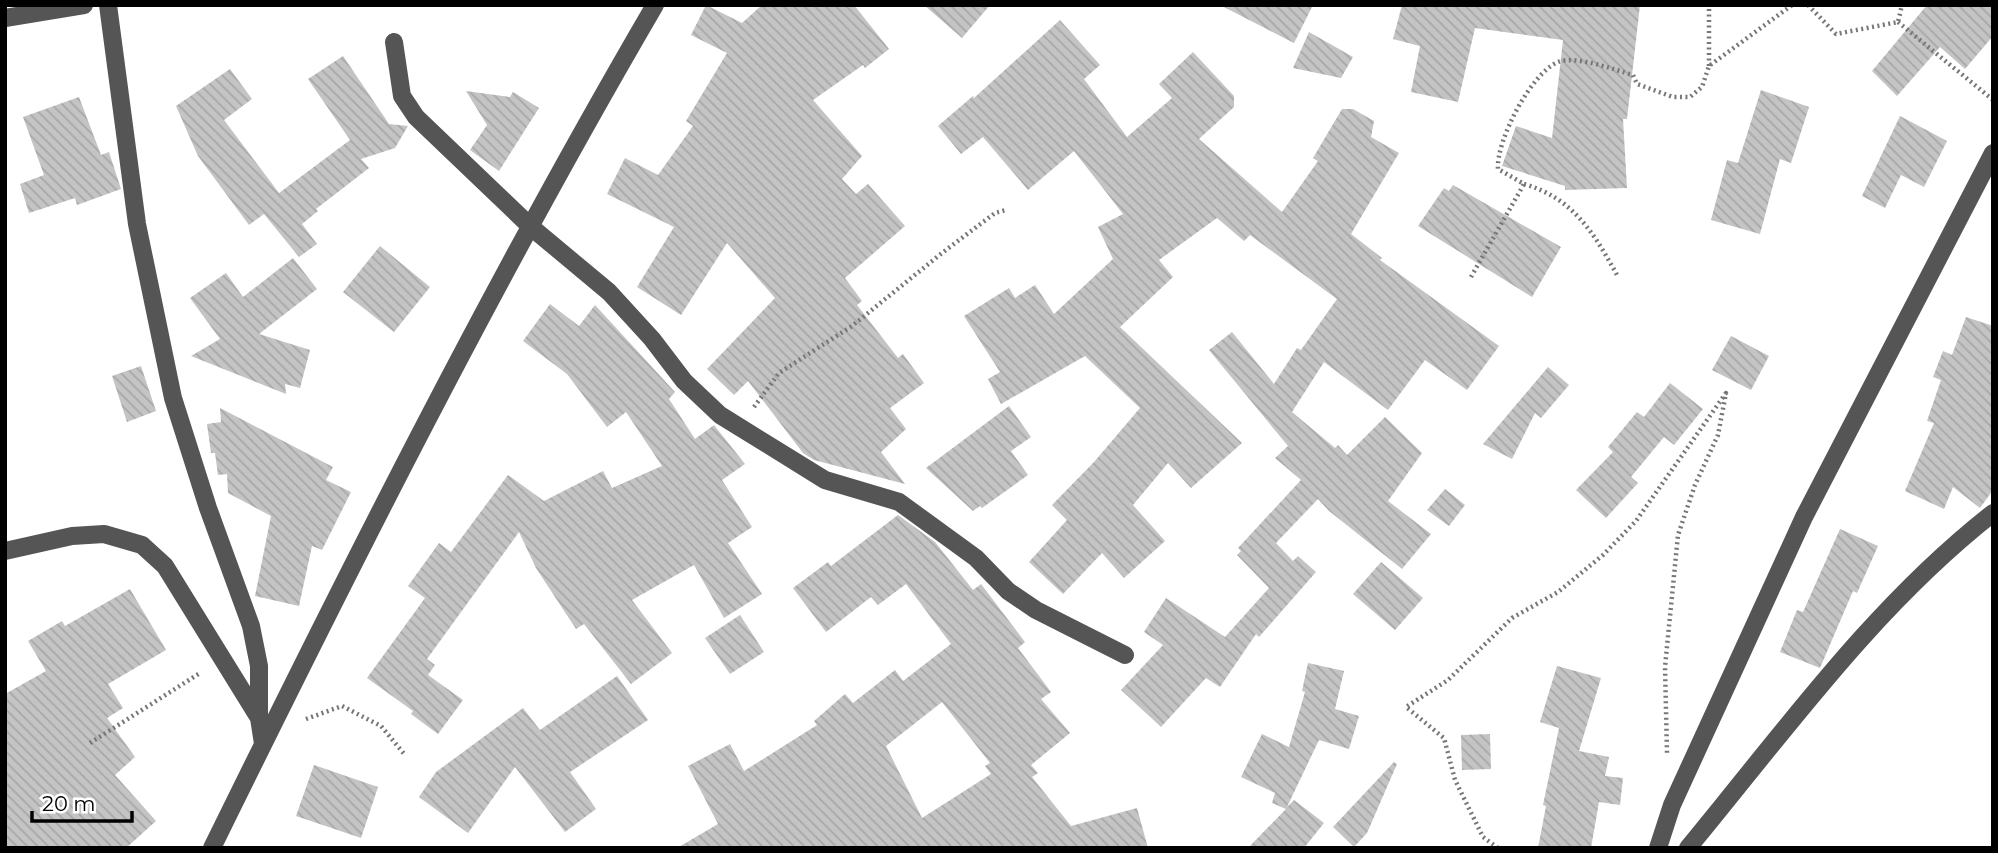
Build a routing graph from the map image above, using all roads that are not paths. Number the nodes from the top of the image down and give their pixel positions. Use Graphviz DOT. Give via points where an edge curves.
graph roads {
  1 [pos="84,5"];
  2 [pos="108,5"];
  3 [pos="655,5"];
  4 [pos="5,18"];
  5 [pos="394,42"];
  6 [pos="1993,153"];
  7 [pos="531,227"];
  8 [pos="1993,513"];
  9 [pos="5,551"];
  10 [pos="1125,655"];
  11 [pos="259,718"];
  12 [pos="263,744"];
  13 [pos="212,848"];
  14 [pos="1658,848"];
  15 [pos="1688,848"];
  1 -- 4 [label="street"];
  2 -- 11 [label="street" via="136,225 173,398 251,626 259,666"];
  3 -- 7 [label="street"];
  5 -- 7 [label="street" via="402,96 416,117"];
  6 -- 14 [label="street" via="1804,517 1672,805"];
  7 -- 10 [label="street" via="609,292 684,381 720,415 825,480 899,502 976,558 1036,610"];
  7 -- 12 [label="street"];
  8 -- 15 [label="street" via="1952,544 1889,607"];
  9 -- 11 [label="street" via="104,534 142,545 166,566"];
  11 -- 12 [label="street"];
  12 -- 13 [label="street"];
}
